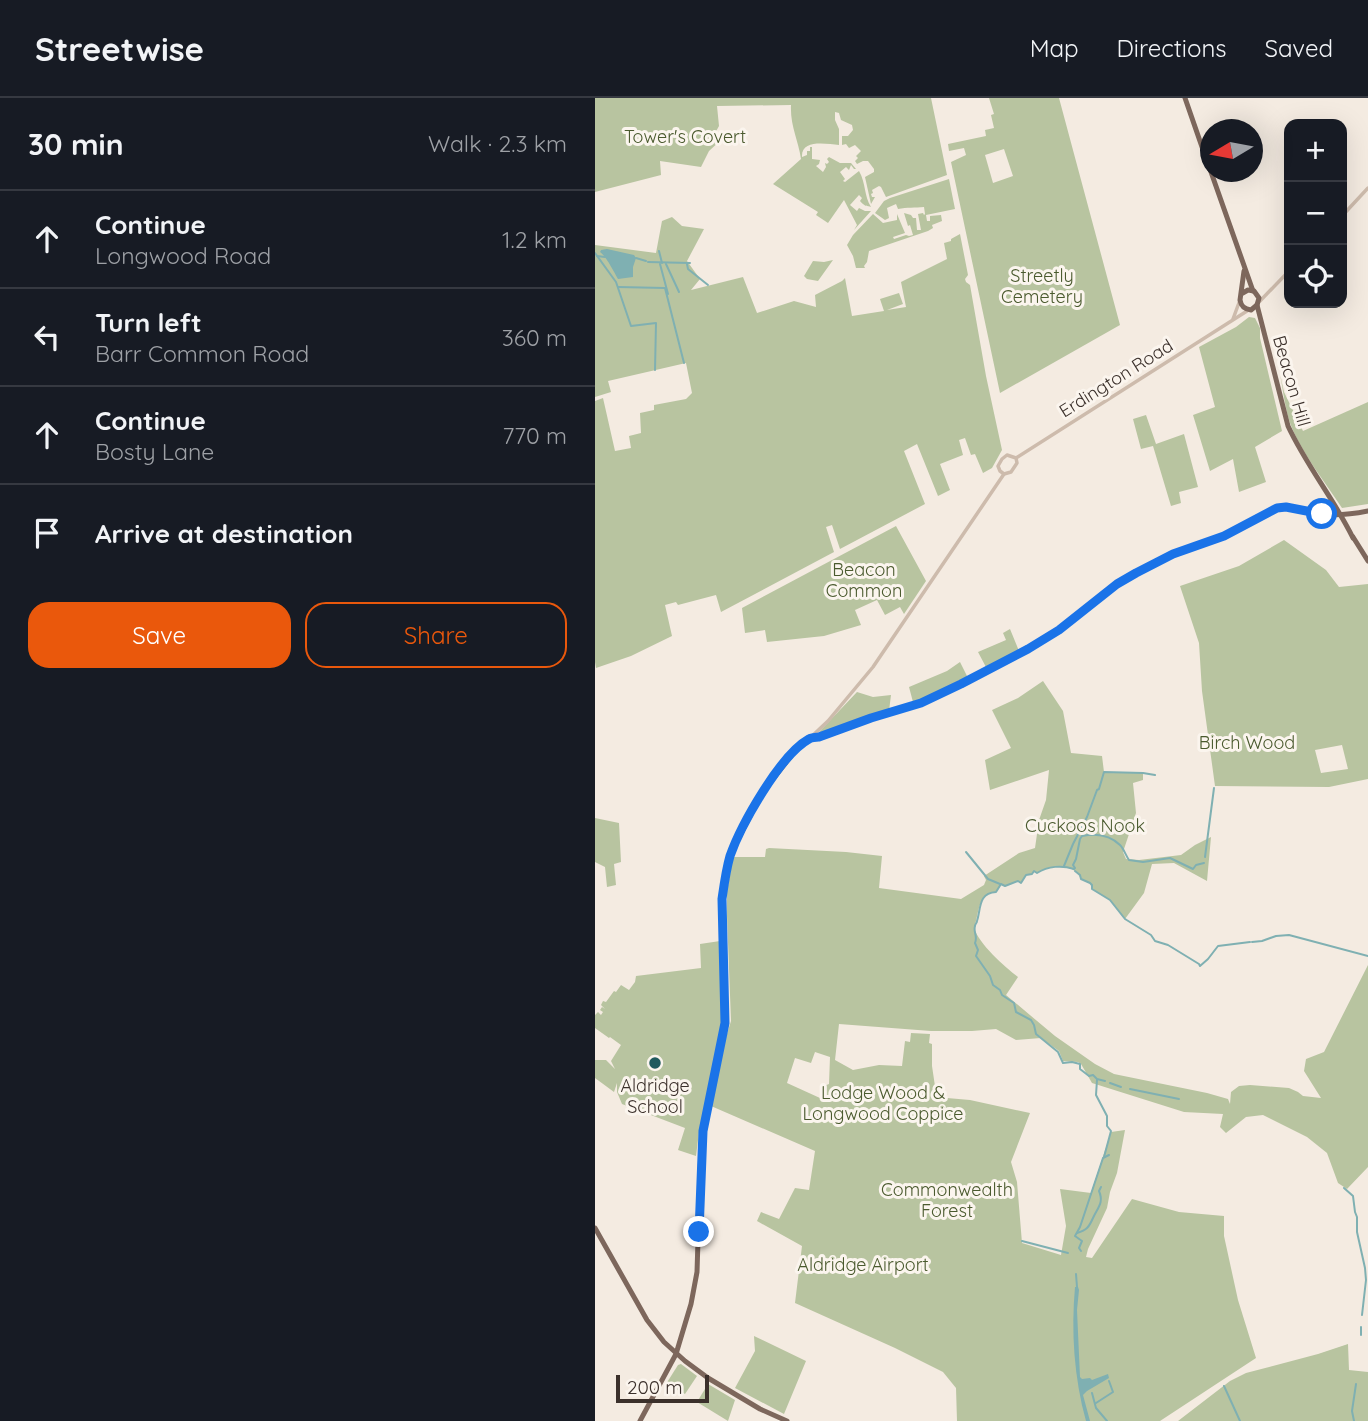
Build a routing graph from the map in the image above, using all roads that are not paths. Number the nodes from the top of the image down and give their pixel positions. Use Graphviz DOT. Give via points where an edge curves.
graph roads {
  1 [pos="1185,98"];
  2 [pos="1200,140"];
  3 [pos="1215,182"];
  4 [pos="1368,188"];
  5 [pos="1347,211"];
  6 [pos="1245,267"];
  7 [pos="1284,276"];
  8 [pos="1254,292"];
  9 [pos="1268,292"];
  10 [pos="1241,297"];
  11 [pos="1258,304"];
  12 [pos="1250,310"];
  13 [pos="1261,318"];
  14 [pos="1232,321"];
  15 [pos="1016,458"];
  16 [pos="1004,474"];
  17 [pos="1368,511"];
  18 [pos="1338,513"];
  19 [pos="1368,561"];
  20 [pos="811,737"];
  21 [pos="595,1228"];
  22 [pos="676,1354"];
  23 [pos="640,1421"];
  24 [pos="787,1421"];
  1 -- 2 [label="main road"];
  3 -- 6 [label="main road"];
  4 -- 5 [label="street"];
  6 -- 8 [label="main road"];
  6 -- 10 [label="main road"];
  7 -- 9 [label="street"];
  8 -- 9 [label="street"];
  8 -- 10 [label="main road" via="1245,291"];
  8 -- 11 [label="main road"];
  9 -- 11 [label="street"];
  10 -- 12 [label="main road" via="1243,307"];
  10 -- 14 [label="street"];
  11 -- 12 [label="main road"];
  11 -- 13 [label="main road, Beacon Hill"];
  12 -- 13 [label="main road, Beacon Hill"];
  12 -- 14 [label="street, Erdington Road"];
  13 -- 18 [label="main road, Beacon Hill" via="1288,426"];
  14 -- 15 [label="street, Erdington Road"];
  15 -- 16 [label="street" via="1013,470"];
  15 -- 16 [label="street" via="1007,455 1002,459 998,466"];
  16 -- 20 [label="street" via="873,667"];
  17 -- 18 [label="main road"];
  18 -- 19 [label="main road, Beacon Hill"];
  18 -- 20 [label="main road" via="1277,508 1117,584 1059,630 961,684 921,703"];
  20 -- 22 [label="main road" via="762,793 734,847 725,879 725,1023 701,1145 697,1272"];
  21 -- 22 [label="main road" via="647,1320"];
  22 -- 23 [label="main road"];
  22 -- 24 [label="main road" via="708,1378"];
}
